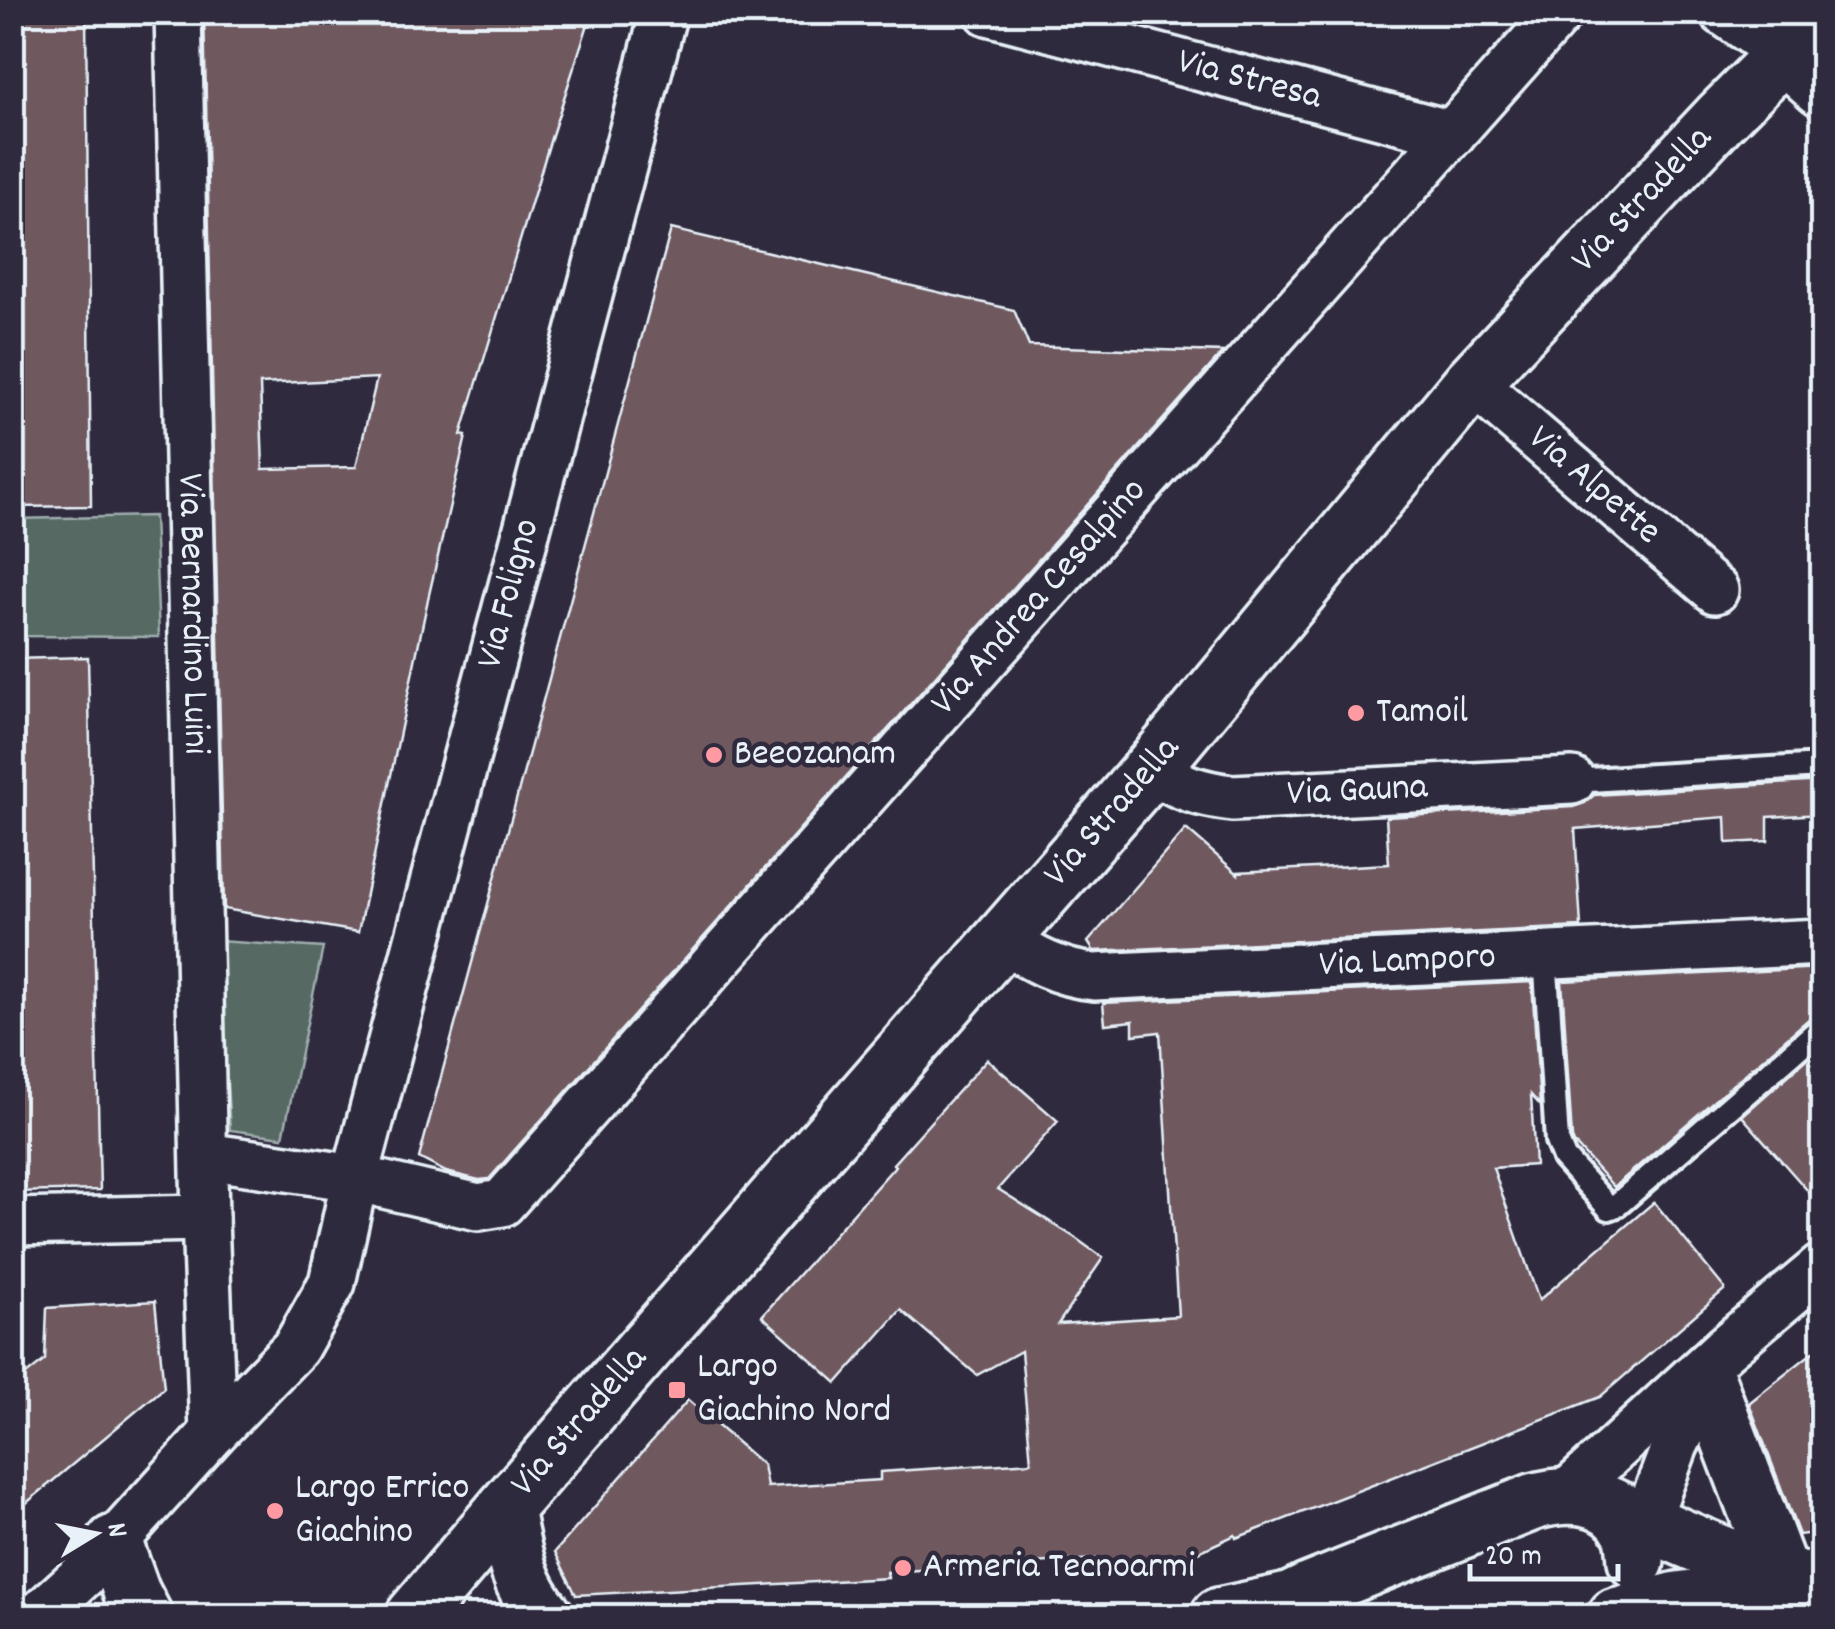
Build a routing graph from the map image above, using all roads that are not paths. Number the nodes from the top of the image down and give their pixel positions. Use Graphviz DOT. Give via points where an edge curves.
graph roads {
  1 [pos="178,12"];
  2 [pos="664,12"];
  3 [pos="988,12"];
  4 [pos="1560,12"];
  5 [pos="1724,12"];
  6 [pos="1822,16"];
  7 [pos="1803,71"];
  8 [pos="1452,134"];
  9 [pos="1472,382"];
  10 [pos="1715,590"];
  11 [pos="1822,766"];
  12 [pos="1152,768"];
  13 [pos="1572,782"];
  14 [pos="1002,938"];
  15 [pos="1822,942"];
  16 [pos="1545,956"];
  17 [pos="1822,1026"];
  18 [pos="205,1156"];
  19 [pos="355,1178"];
  20 [pos="205,1218"];
  21 [pos="12,1222"];
  22 [pos="1822,1267"];
  23 [pos="1716,1364"];
  24 [pos="213,1433"];
  25 [pos="505,1509"];
  26 [pos="1597,1517"];
  27 [pos="114,1544"];
  28 [pos="1805,1579"];
  29 [pos="1278,1609"];
  30 [pos="38,1616"];
  31 [pos="144,1616"];
  32 [pos="414,1616"];
  33 [pos="545,1616"];
  34 [pos="1219,1616"];
  35 [pos="1601,1616"];
  36 [pos="1616,1616"];
  1 -- 18 [label="street, Via Bernardino Luini"];
  2 -- 19 [label="street, Via Foligno"];
  3 -- 8 [label="street, Via Stresa"];
  4 -- 8 [label="street, Via Andrea Cesalpino"];
  5 -- 7 [label="street"];
  6 -- 7 [label="street, Via Stradella"];
  7 -- 9 [label="street, Via Stradella" via="1720,118"];
  8 -- 19 [label="street, Via Andrea Cesalpino" via="502,1203 478,1207"];
  9 -- 10 [label="street, Via Alpette"];
  9 -- 12 [label="street, Via Stradella"];
  11 -- 13 [label="lane"];
  12 -- 13 [label="street, Via Gauna" via="1169,782 1232,798"];
  12 -- 14 [label="street, Via Stradella"];
  14 -- 16 [label="street, Via Lamporo" via="1062,972 1094,977"];
  14 -- 25 [label="street, Via Stradella"];
  15 -- 16 [label="street, Via Lamporo"];
  16 -- 17 [label="lane" via="1557,1141 1609,1208"];
  18 -- 19 [label="street, Via Andrea Cesalpino"];
  18 -- 20 [label="street, Via Bernardino Luini"];
  19 -- 24 [label="street" via="332,1283 296,1348"];
  20 -- 21 [label="street"];
  20 -- 24 [label="street, Via Bernardino Luini"];
  22 -- 23 [label="street"];
  23 -- 26 [label="street"];
  23 -- 26 [label="street" via="1674,1445"];
  23 -- 28 [label="street"];
  24 -- 27 [label="street"];
  25 -- 32 [label="street, Via Stradella"];
  25 -- 33 [label="street" via="520,1578"];
  26 -- 28 [label="street"];
  26 -- 29 [label="street"];
  26 -- 35 [label="street" via="1632,1576"];
  27 -- 30 [label="street"];
  27 -- 31 [label="street"];
  28 -- 36 [label="street"];
  29 -- 34 [label="street"];
}
